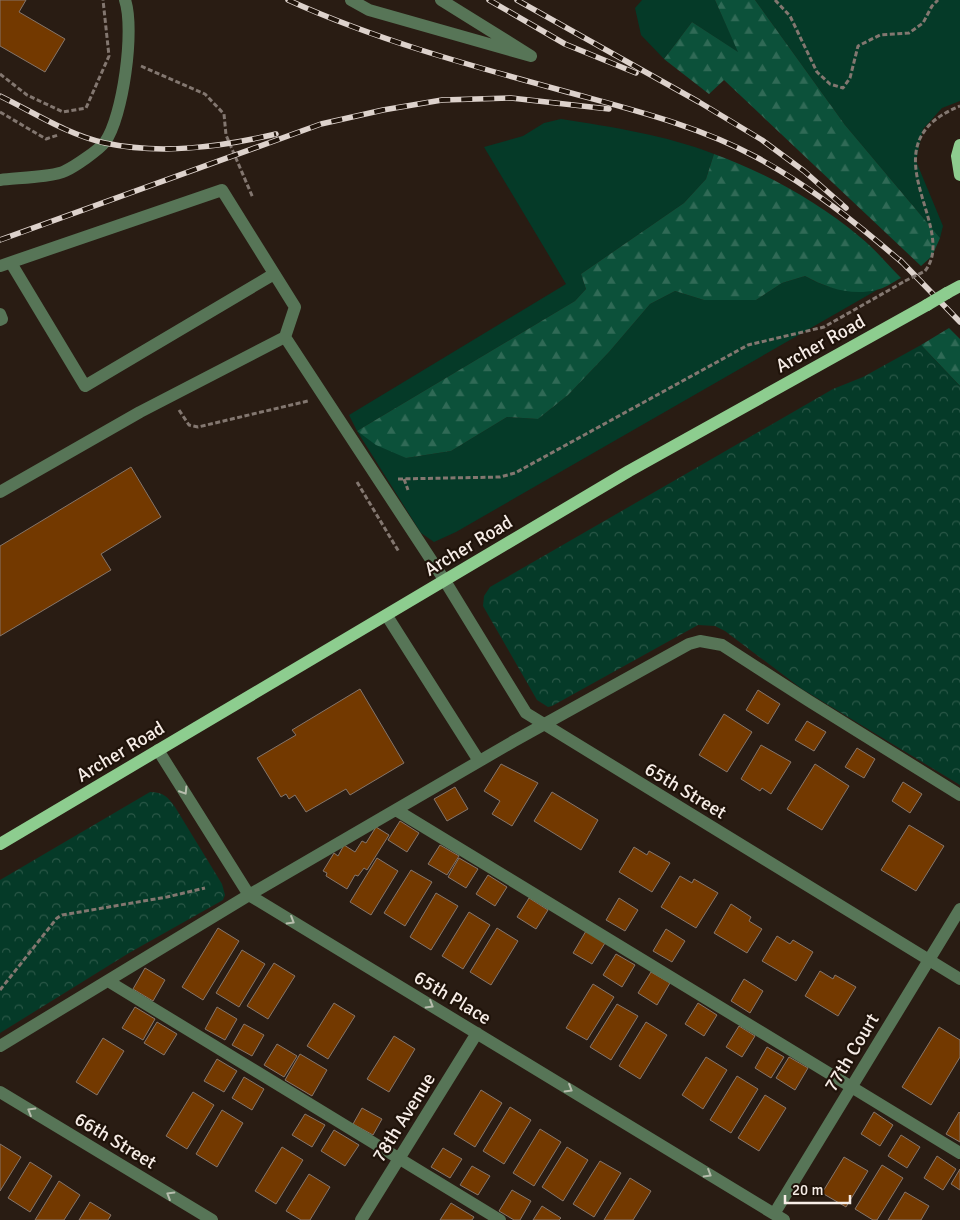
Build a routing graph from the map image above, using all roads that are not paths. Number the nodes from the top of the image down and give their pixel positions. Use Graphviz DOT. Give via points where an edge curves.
graph roads {
  1 [pos="125,0"];
  2 [pos="351,0"];
  3 [pos="441,0"];
  4 [pos="960,145"];
  5 [pos="960,175"];
  6 [pos="0,180"];
  7 [pos="6,265"];
  8 [pos="274,274"];
  9 [pos="960,286"];
  10 [pos="0,314"];
  11 [pos="0,320"];
  12 [pos="285,338"];
  13 [pos="0,492"];
  14 [pos="445,581"];
  15 [pos="387,616"];
  16 [pos="542,725"];
  17 [pos="158,750"];
  18 [pos="479,761"];
  19 [pos="960,795"];
  20 [pos="396,810"];
  21 [pos="0,844"];
  22 [pos="249,895"];
  23 [pos="960,910"];
  24 [pos="929,960"];
  25 [pos="960,979"];
  26 [pos="108,980"];
  27 [pos="477,1033"];
  28 [pos="0,1046"];
  29 [pos="851,1087"];
  30 [pos="0,1092"];
  31 [pos="960,1153"];
  32 [pos="400,1158"];
  33 [pos="779,1217"];
  34 [pos="212,1220"];
  35 [pos="361,1220"];
  36 [pos="500,1220"];
  1 -- 6 [label="street" via="128,9 128,62 116,120 104,143 63,172"];
  2 -- 3 [label="street" via="369,10 531,56"];
  4 -- 5 [label="main road" via="957,156"];
  7 -- 8 [label="street" via="222,190"];
  7 -- 8 [label="street" via="85,386"];
  8 -- 12 [label="street" via="295,307"];
  9 -- 14 [label="main road, Archer Road, bridge" via="629,471"];
  10 -- 11 [label="street"];
  12 -- 13 [label="street" via="140,412"];
  12 -- 14 [label="street, 65th Street"];
  14 -- 15 [label="main road, Archer Road"];
  14 -- 16 [label="street, 65th Street" via="526,713"];
  15 -- 17 [label="main road, Archer Road"];
  15 -- 18 [label="street"];
  16 -- 18 [label="street"];
  16 -- 19 [label="street" via="677,648 712,641"];
  16 -- 24 [label="street, 65th Street"];
  17 -- 21 [label="main road, Archer Road"];
  17 -- 22 [label="street, 65th Place, one-way"];
  18 -- 20 [label="street"];
  20 -- 22 [label="street"];
  20 -- 29 [label="street"];
  22 -- 26 [label="street"];
  22 -- 27 [label="street, 65th Place, one-way"];
  23 -- 24 [label="street, 77th Court"];
  24 -- 25 [label="street, 65th Street"];
  24 -- 29 [label="street, 77th Court"];
  26 -- 28 [label="street"];
  26 -- 32 [label="street"];
  27 -- 32 [label="street, 78th Avenue"];
  27 -- 33 [label="street, 65th Place, one-way"];
  29 -- 31 [label="street"];
  29 -- 33 [label="street, 77th Court"];
  34 -- 30 [label="street, 66th Street, one-way"];
  32 -- 35 [label="street, 78th Avenue"];
  32 -- 36 [label="street"];
}
